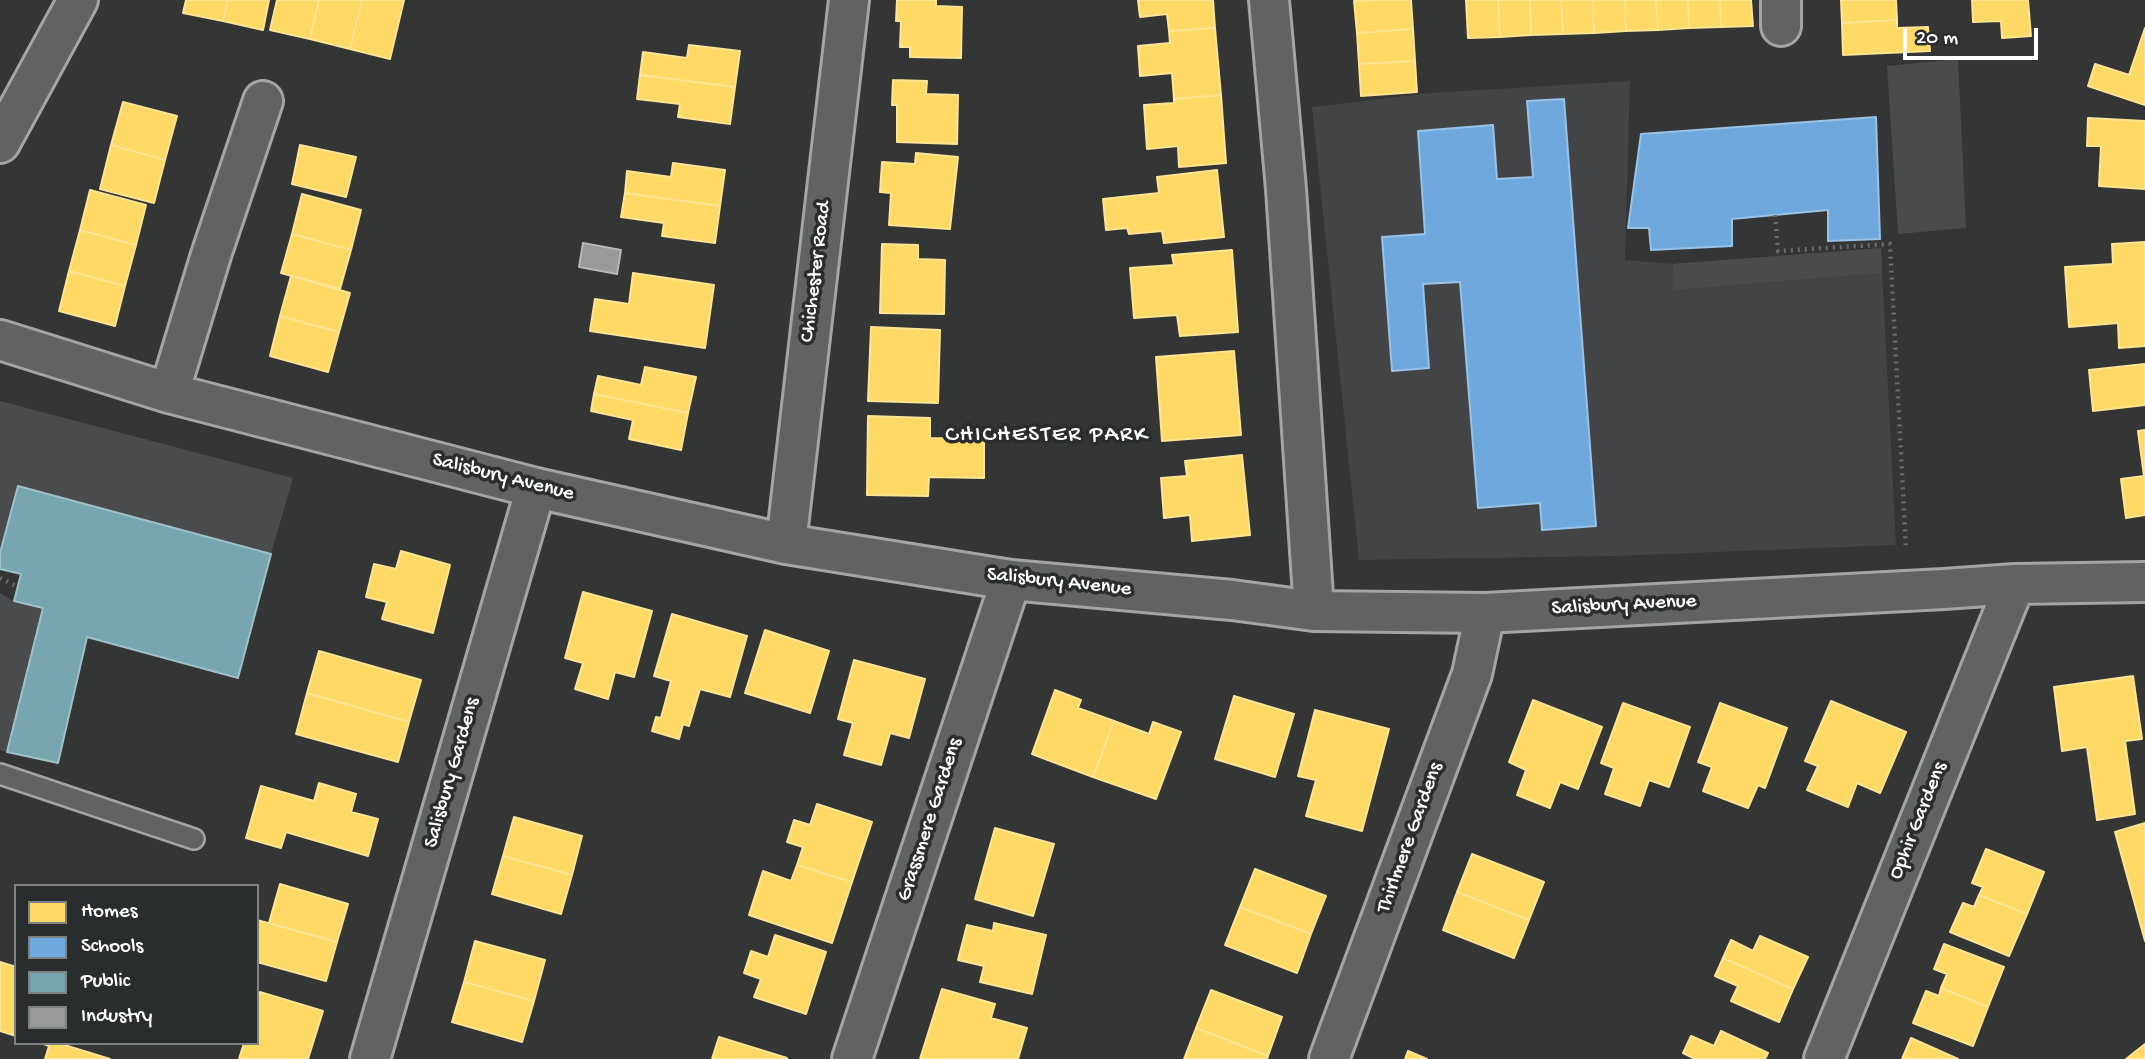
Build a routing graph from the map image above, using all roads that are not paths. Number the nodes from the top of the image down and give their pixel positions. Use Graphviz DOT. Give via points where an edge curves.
graph roads {
  1 [pos="78,0"];
  2 [pos="849,0"];
  3 [pos="1269,0"];
  4 [pos="263,101"];
  5 [pos="0,143"];
  6 [pos="0,340"];
  7 [pos="169,393"];
  8 [pos="536,488"];
  9 [pos="786,544"];
  10 [pos="1011,580"];
  11 [pos="2145,582"];
  12 [pos="2015,584"];
  13 [pos="1314,611"];
  14 [pos="1485,613"];
  15 [pos="0,774"];
  16 [pos="194,839"];
  17 [pos="370,1059"];
  18 [pos="852,1059"];
  19 [pos="1329,1059"];
  20 [pos="1824,1059"];
  1 -- 5 [label="street"];
  2 -- 9 [label="street, Chichester Road"];
  3 -- 13 [label="street"];
  4 -- 7 [label="street"];
  6 -- 7 [label="street, Salisbury Avenue"];
  7 -- 8 [label="street, Salisbury Avenue"];
  8 -- 9 [label="street, Salisbury Avenue"];
  8 -- 17 [label="street, Salisbury Gardens"];
  9 -- 10 [label="street, Salisbury Avenue"];
  10 -- 13 [label="street, Salisbury Avenue"];
  10 -- 18 [label="street, Grassmere Gardens"];
  11 -- 12 [label="street, Salisbury Avenue"];
  12 -- 14 [label="street, Salisbury Avenue"];
  12 -- 20 [label="street, Ophir Gardens"];
  13 -- 14 [label="street, Salisbury Avenue"];
  14 -- 19 [label="street, Thirlmere Gardens" via="1472,674"];
  15 -- 16 [label="lane"];
}
